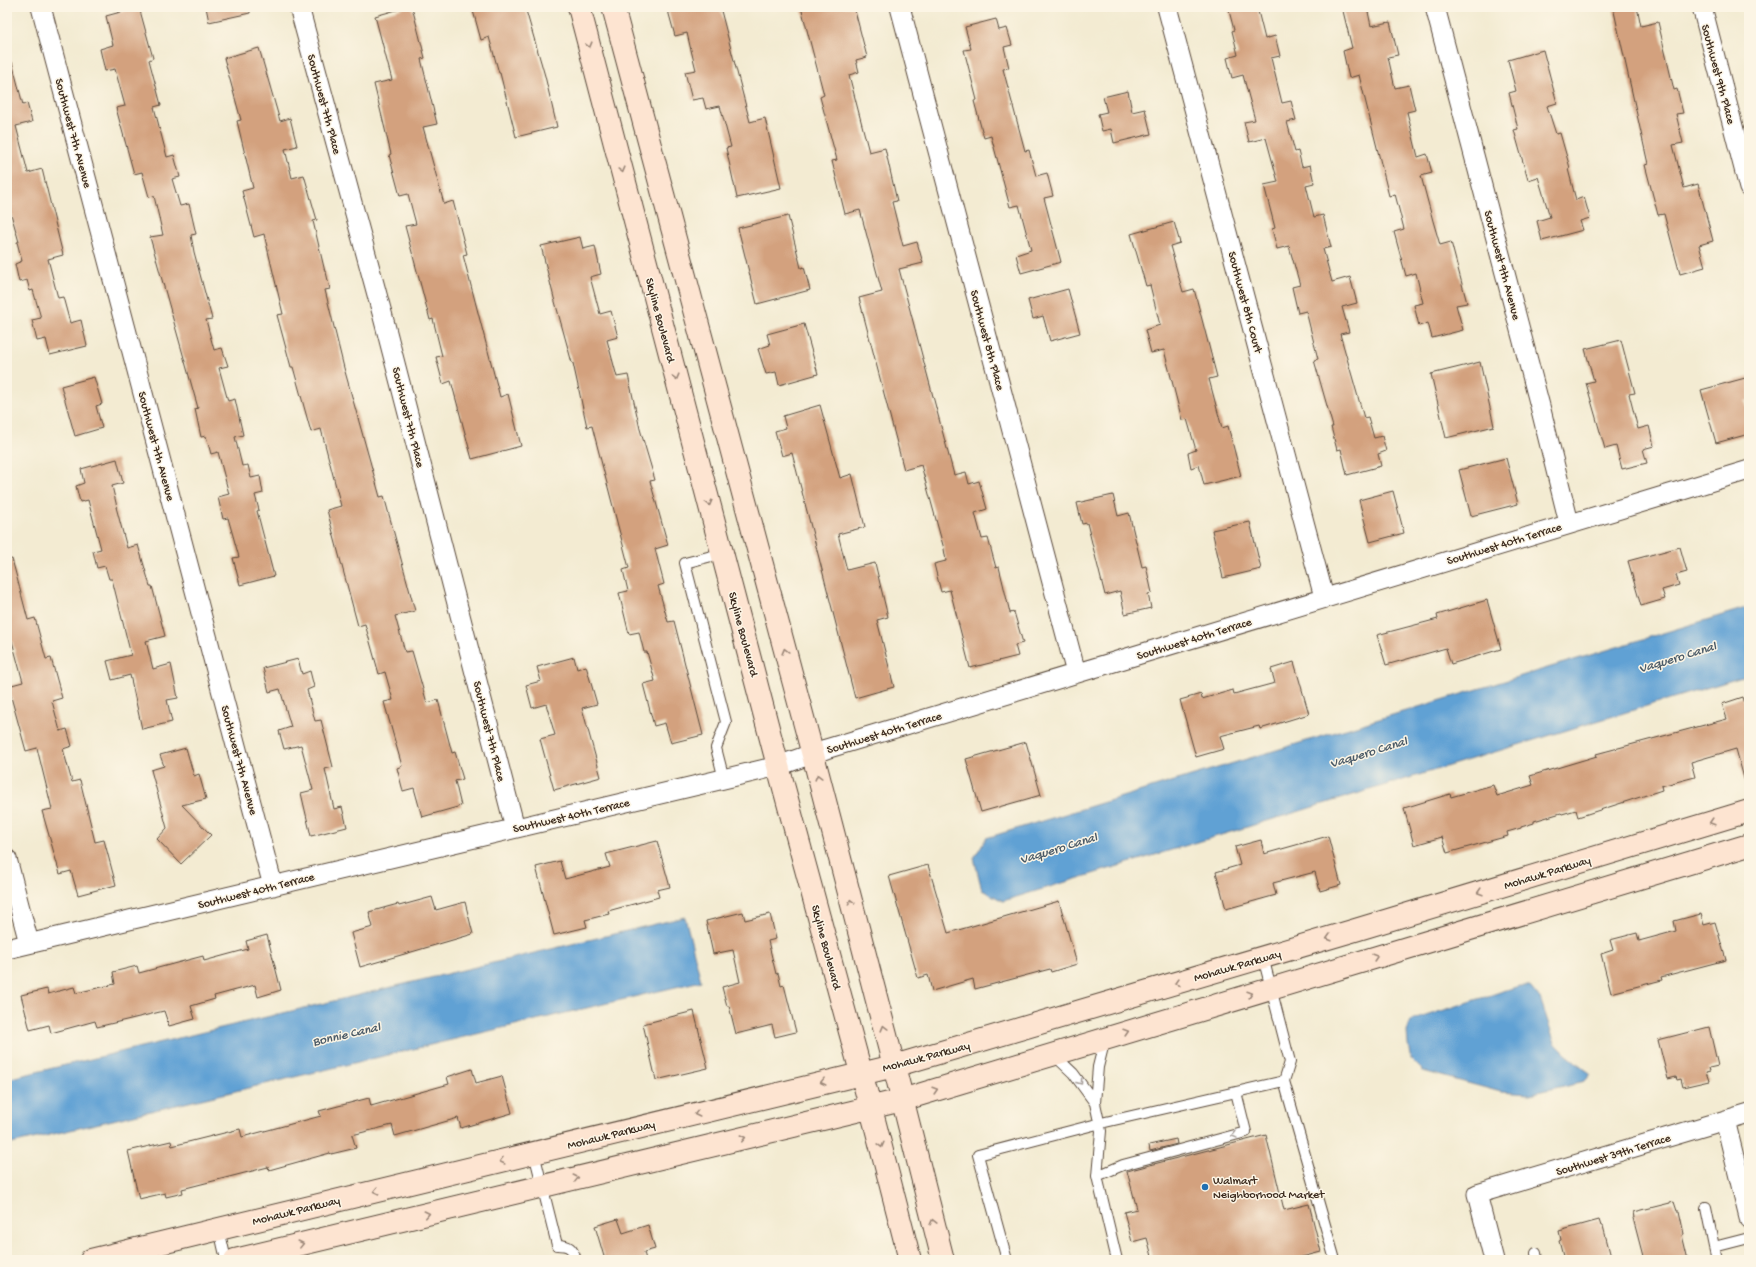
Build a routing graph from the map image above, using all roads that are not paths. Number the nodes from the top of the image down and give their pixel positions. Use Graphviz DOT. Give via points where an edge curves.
graph roads {
  1 [pos="41,7"];
  2 [pos="299,7"];
  3 [pos="579,7"];
  4 [pos="614,7"];
  5 [pos="900,7"];
  6 [pos="1167,7"];
  7 [pos="1435,7"];
  8 [pos="1702,7"];
  9 [pos="1749,188"];
  10 [pos="1749,470"];
  11 [pos="1569,523"];
  12 [pos="723,553"];
  13 [pos="1324,597"];
  14 [pos="1076,673"];
  15 [pos="812,755"];
  16 [pos="778,766"];
  17 [pos="724,780"];
  18 [pos="1749,811"];
  19 [pos="515,828"];
  20 [pos="1749,845"];
  21 [pos="7,859"];
  22 [pos="273,886"];
  23 [pos="28,943"];
  24 [pos="7,948"];
  25 [pos="1263,957"];
  26 [pos="1271,988"];
  27 [pos="1105,1038"];
  28 [pos="1053,1054"];
  29 [pos="894,1066"];
  30 [pos="861,1073"];
  31 [pos="1284,1081"];
  32 [pos="1236,1092"];
  33 [pos="902,1100"];
  34 [pos="1095,1103"];
  35 [pos="870,1107"];
  36 [pos="1749,1113"];
  37 [pos="1725,1120"];
  38 [pos="1101,1123"];
  39 [pos="534,1153"];
  40 [pos="1097,1176"];
  41 [pos="542,1187"];
  42 [pos="1706,1208"];
  43 [pos="1749,1218"];
  44 [pos="219,1229"];
  45 [pos="1749,1238"];
  46 [pos="1714,1247"];
  47 [pos="91,1260"];
  48 [pos="226,1260"];
  49 [pos="235,1260"];
  50 [pos="576,1260"];
  51 [pos="910,1260"];
  52 [pos="943,1260"];
  53 [pos="1007,1260"];
  54 [pos="1117,1260"];
  55 [pos="1334,1260"];
  56 [pos="1494,1260"];
  57 [pos="1717,1260"];
  1 -- 22 [label="street, Southwest 7th Avenue"];
  2 -- 19 [label="street, Southwest 7th Place" via="382,313"];
  3 -- 12 [label="street, Skyline Boulevard, one-way"];
  15 -- 4 [label="street, one-way"];
  5 -- 14 [label="street, Southwest 8th Place"];
  6 -- 13 [label="street, Southwest 8th Court"];
  7 -- 11 [label="street, Southwest 9th Avenue"];
  8 -- 9 [label="street, Southwest 9th Place"];
  10 -- 11 [label="street, Southwest 40th Terrace"];
  11 -- 13 [label="street, Southwest 40th Terrace"];
  12 -- 16 [label="street, Skyline Boulevard"];
  12 -- 17 [label="lane" via="685,562 726,722 716,748"];
  13 -- 14 [label="street, Southwest 40th Terrace"];
  14 -- 15 [label="street, Southwest 40th Terrace"];
  15 -- 16 [label="street, Southwest 40th Terrace"];
  29 -- 15 [label="street, one-way"];
  16 -- 17 [label="street, Southwest 40th Terrace"];
  16 -- 30 [label="street, Skyline Boulevard"];
  17 -- 19 [label="street, Southwest 40th Terrace"];
  18 -- 25 [label="street, Mohawk Parkway, one-way"];
  19 -- 22 [label="street, Southwest 40th Terrace"];
  26 -- 20 [label="street, one-way"];
  21 -- 23 [label="street"];
  22 -- 23 [label="street, Southwest 40th Terrace"];
  23 -- 24 [label="street, Southwest 40th Terrace"];
  25 -- 26 [label="lane"];
  25 -- 29 [label="street, Mohawk Parkway, one-way"];
  27 -- 26 [label="street, one-way"];
  26 -- 31 [label="lane" via="1290,1062"];
  27 -- 28 [label="street"];
  27 -- 34 [label="lane" via="1098,1068"];
  33 -- 28 [label="street, one-way"];
  28 -- 34 [label="lane, one-way" via="1074,1074"];
  29 -- 30 [label="street, Mohawk Parkway"];
  29 -- 33 [label="street"];
  30 -- 35 [label="street, Skyline Boulevard"];
  30 -- 39 [label="street, Mohawk Parkway, one-way"];
  31 -- 32 [label="lane"];
  31 -- 55 [label="lane"];
  32 -- 38 [label="lane"];
  32 -- 40 [label="lane, one-way" via="1246,1132 1123,1165"];
  33 -- 35 [label="street"];
  52 -- 33 [label="street, one-way"];
  34 -- 38 [label="lane"];
  41 -- 35 [label="street, one-way"];
  35 -- 51 [label="street, Skyline Boulevard, one-way"];
  36 -- 37 [label="street, Southwest 39th Terrace"];
  37 -- 43 [label="street"];
  37 -- 56 [label="street, Southwest 39th Terrace" via="1478,1194"];
  38 -- 40 [label="lane"];
  38 -- 53 [label="lane" via="978,1155"];
  39 -- 41 [label="lane"];
  39 -- 44 [label="street, Mohawk Parkway, one-way"];
  40 -- 54 [label="lane"];
  49 -- 41 [label="street, one-way"];
  41 -- 50 [label="lane" via="557,1245 572,1249"];
  42 -- 46 [label="lane"];
  44 -- 47 [label="street, Mohawk Parkway"];
  44 -- 48 [label="lane"];
  45 -- 46 [label="lane"];
  46 -- 57 [label="lane"];
}
